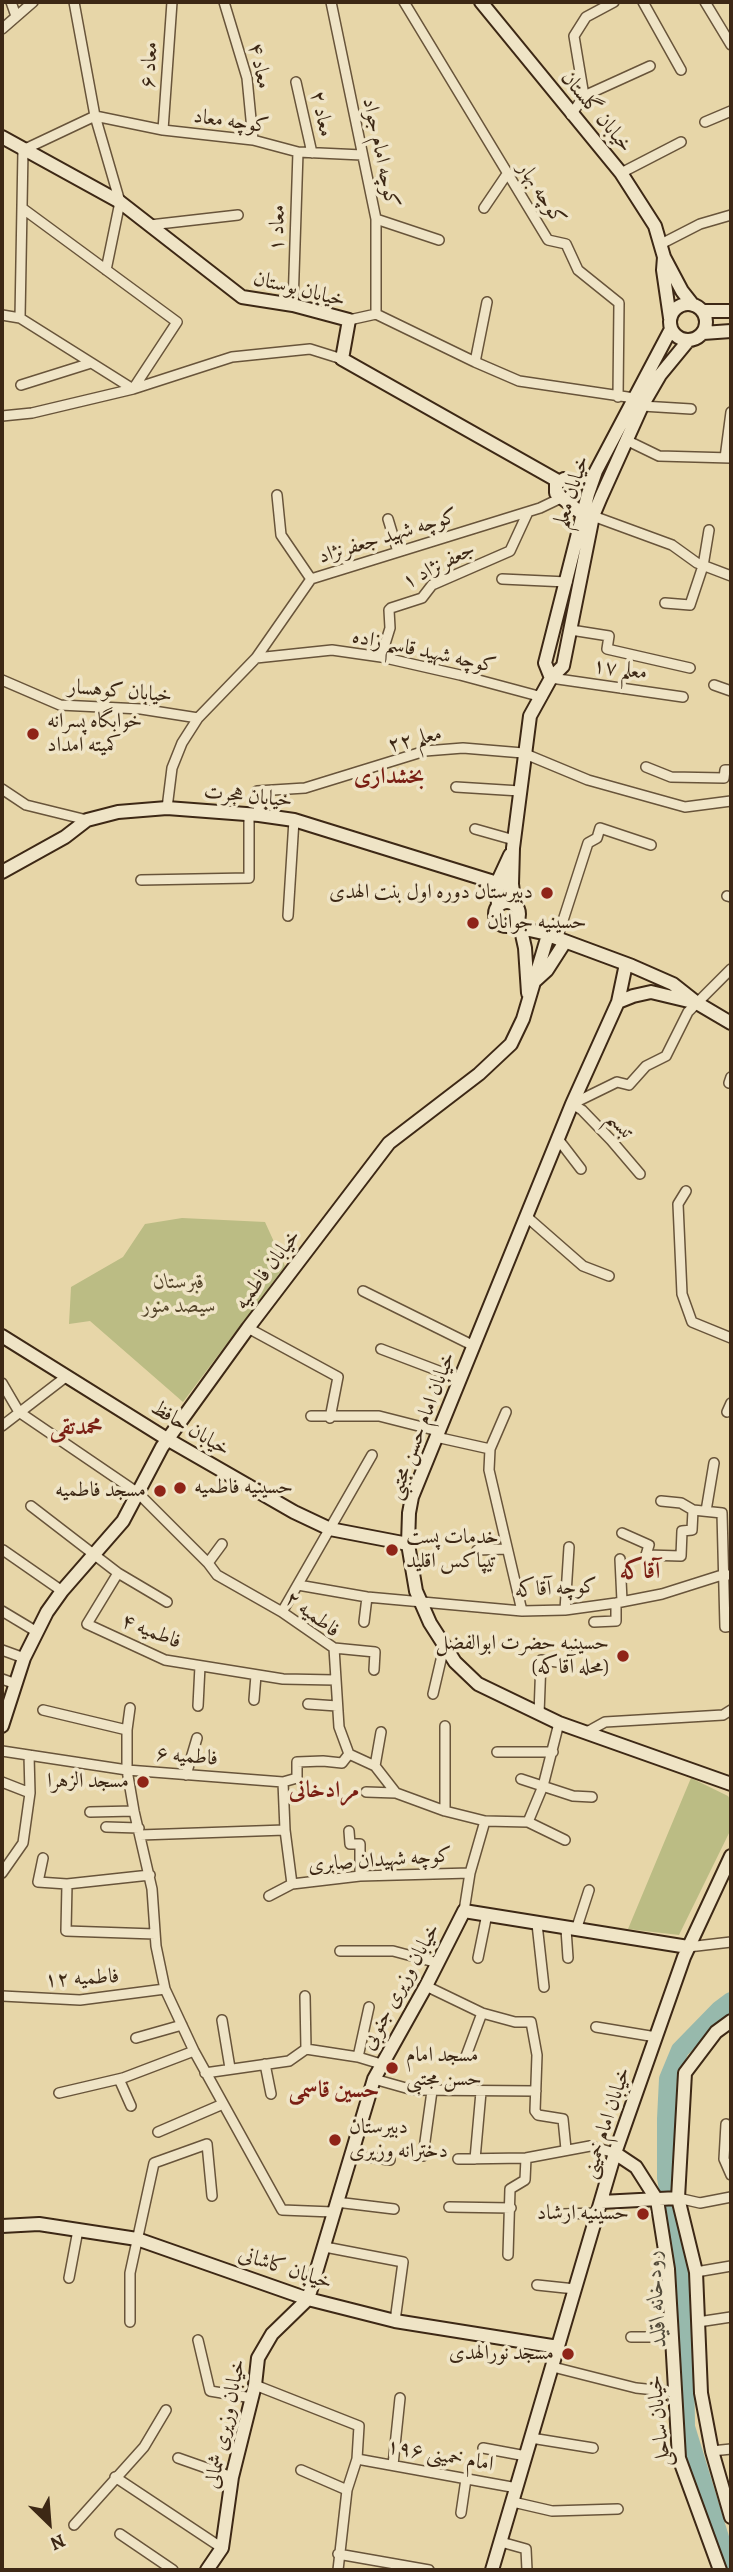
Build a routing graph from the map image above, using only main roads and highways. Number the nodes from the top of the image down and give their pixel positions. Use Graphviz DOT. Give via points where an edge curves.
graph roads {
  1 [pos="483,3"];
  2 [pos="2,137"];
  3 [pos="662,251"];
  4 [pos="698,308"];
  5 [pos="731,311"];
  6 [pos="671,323"];
  7 [pos="731,331"];
  8 [pos="703,333"];
  9 [pos="688,341"];
  10 [pos="638,402"];
  11 [pos="596,471"];
  12 [pos="562,487"];
  13 [pos="587,515"];
  14 [pos="551,678"];
  15 [pos="513,844"];
  16 [pos="2,872"];
  17 [pos="497,883"];
  18 [pos="512,884"];
  19 [pos="498,906"];
  20 [pos="516,907"];
  21 [pos="507,925"];
  22 [pos="521,930"];
  23 [pos="554,937"];
  24 [pos="626,964"];
  25 [pos="535,981"];
  26 [pos="528,1000"];
  27 [pos="618,1002"];
  28 [pos="697,1003"];
  29 [pos="731,1023"];
  30 [pos="2,1336"];
  31 [pos="167,1440"];
  32 [pos="408,1544"];
  33 [pos="3,1721"];
  34 [pos="731,1784"];
  35 [pos="731,1856"];
  36 [pos="725,1881"];
  37 [pos="688,1947"];
  38 [pos="731,2021"];
  39 [pos="615,2153"];
  40 [pos="667,2199"];
  41 [pos="600,2207"];
  42 [pos="2,2226"];
  43 [pos="308,2299"];
  44 [pos="558,2347"];
  45 [pos="728,2494"];
  46 [pos="731,2517"];
  47 [pos="207,2570"];
  48 [pos="492,2570"];
  49 [pos="720,2570"];
  1 -- 3 [label="main road, خیابان گلستان" via="621,173 655,226"];
  2 -- 12 [label="main road, خیابان بوستان" via="120,202 242,297 349,320 342,359"];
  3 -- 4 [label="main road, خیابان گلستان" via="682,291"];
  3 -- 6 [label="main road"];
  4 -- 5 [label="main road"];
  4 -- 6 [label="main road" via="687,304 676,308"];
  4 -- 8 [label="main road" via="706,324"];
  6 -- 9 [label="main road" via="678,338"];
  6 -- 10 [label="main road, خیابان معلم"];
  7 -- 8 [label="main road"];
  8 -- 9 [label="main road"];
  9 -- 10 [label="main road, خیابان معلم"];
  10 -- 11 [label="main road, خیابان معلم"];
  10 -- 13 [label="main road, خیابان معلم" via="626,440"];
  11 -- 12 [label="main road"];
  11 -- 13 [label="main road, خیابان معلم"];
  12 -- 13 [label="main road"];
  13 -- 14 [label="main road, خیابان معلم" via="545,663"];
  13 -- 14 [label="main road, خیابان معلم" via="564,666"];
  14 -- 15 [label="main road, خیابان معلم" via="530,716"];
  15 -- 17 [label="main road, خیابان معلم"];
  15 -- 18 [label="main road, خیابان معلم"];
  16 -- 17 [label="main road, خیابان هجرت" via="87,820 167,808 294,820"];
  17 -- 18 [label="main road, خیابان هجرت"];
  17 -- 19 [label="main road, خیابان معلم"];
  18 -- 20 [label="main road, خیابان معلم"];
  19 -- 20 [label="main road" via="505,902"];
  19 -- 21 [label="main road" via="495,917"];
  20 -- 21 [label="main road" via="517,920"];
  20 -- 23 [label="main road"];
  21 -- 22 [label="main road"];
  22 -- 23 [label="main road"];
  22 -- 26 [label="main road"];
  23 -- 24 [label="main road"];
  23 -- 25 [label="main road, خیابان فاطمیه"];
  23 -- 25 [label="main road" via="547,970"];
  24 -- 27 [label="main road, خیابان امام حسن مجتبی"];
  24 -- 28 [label="main road" via="673,984"];
  25 -- 26 [label="main road, خیابان فاطمیه"];
  26 -- 31 [label="main road, خیابان فاطمیه" via="511,1044 389,1143"];
  27 -- 28 [label="main road" via="651,992"];
  27 -- 32 [label="main road, خیابان امام حسن مجتبی" via="412,1497"];
  28 -- 29 [label="main road"];
  30 -- 31 [label="main road, خیابان حافظ"];
  31 -- 32 [label="main road, خیابان حافظ" via="330,1529"];
  31 -- 33 [label="main road, خیابان فاطمیه" via="123,1521 62,1591 37,1632"];
  32 -- 34 [label="main road, خیابان امام حسن مجتبی" via="421,1603 444,1647 478,1684 559,1723"];
  35 -- 36 [label="main road, خیابان امام خمینی"];
  36 -- 37 [label="main road, خیابان امام خمینی"];
  37 -- 39 [label="main road, خیابان امام خمینی"];
  37 -- 43 [label="main road, خیابان وزیری جنوبی" via="464,1911 373,2079"];
  38 -- 40 [label="main road, خیابان ساحلی" via="716,2032 685,2073"];
  39 -- 40 [label="main road"];
  39 -- 41 [label="main road, خیابان امام خمینی"];
  40 -- 41 [label="main road"];
  40 -- 45 [label="main road, خیابان ساحلی" via="696,2272 701,2393 712,2451"];
  40 -- 49 [label="main road, خیابان ساحلی" via="679,2458"];
  41 -- 44 [label="main road, خیابان امام خمینی"];
  42 -- 43 [label="main road, خیابان کاشانی" via="39,2224 136,2239"];
  43 -- 44 [label="main road, خیابان کاشانی" via="395,2321"];
  43 -- 47 [label="main road, خیابان وزیری شمالی" via="272,2334 258,2358 222,2548"];
  44 -- 48 [label="main road, خیابان امام خمینی"];
  45 -- 46 [label="main road, خیابان ساحلی"];
}
